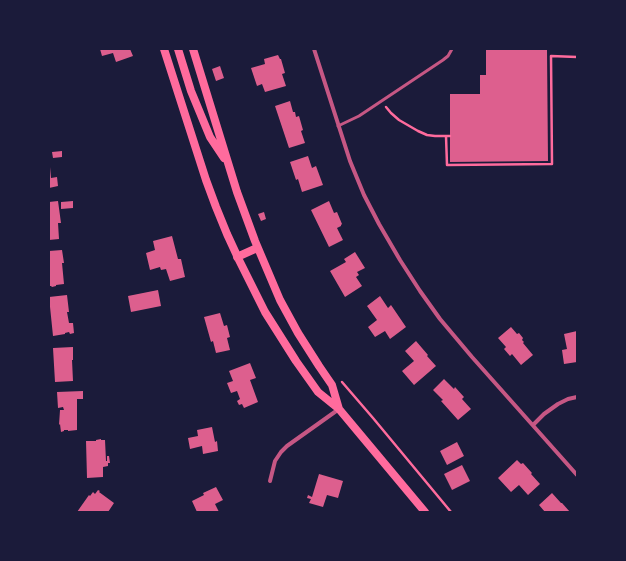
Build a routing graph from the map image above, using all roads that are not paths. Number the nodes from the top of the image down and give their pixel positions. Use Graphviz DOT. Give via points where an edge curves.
graph roads {
  1 [pos="164,49"];
  2 [pos="178,49"];
  3 [pos="193,49"];
  4 [pos="314,49"];
  5 [pos="452,49"];
  6 [pos="338,126"];
  7 [pos="229,166"];
  8 [pos="257,248"];
  9 [pos="237,257"];
  10 [pos="577,397"];
  11 [pos="339,409"];
  12 [pos="533,425"];
  13 [pos="577,475"];
  14 [pos="270,481"];
  15 [pos="425,512"];
  1 -- 9 [label="main road" via="206,180"];
  2 -- 7 [label="main road" via="191,91 210,137"];
  3 -- 7 [label="main road"];
  4 -- 6 [label="street"];
  5 -- 6 [label="lane" via="443,60 359,116"];
  6 -- 12 [label="street" via="364,195 404,266 440,319"];
  7 -- 8 [label="main road"];
  8 -- 9 [label="main road"];
  8 -- 11 [label="main road" via="280,300 332,385"];
  9 -- 11 [label="main road" via="265,312 296,360 318,392"];
  10 -- 12 [label="street" via="558,404"];
  11 -- 14 [label="street" via="281,452 275,461"];
  11 -- 15 [label="main road"];
  12 -- 13 [label="street"];
}
